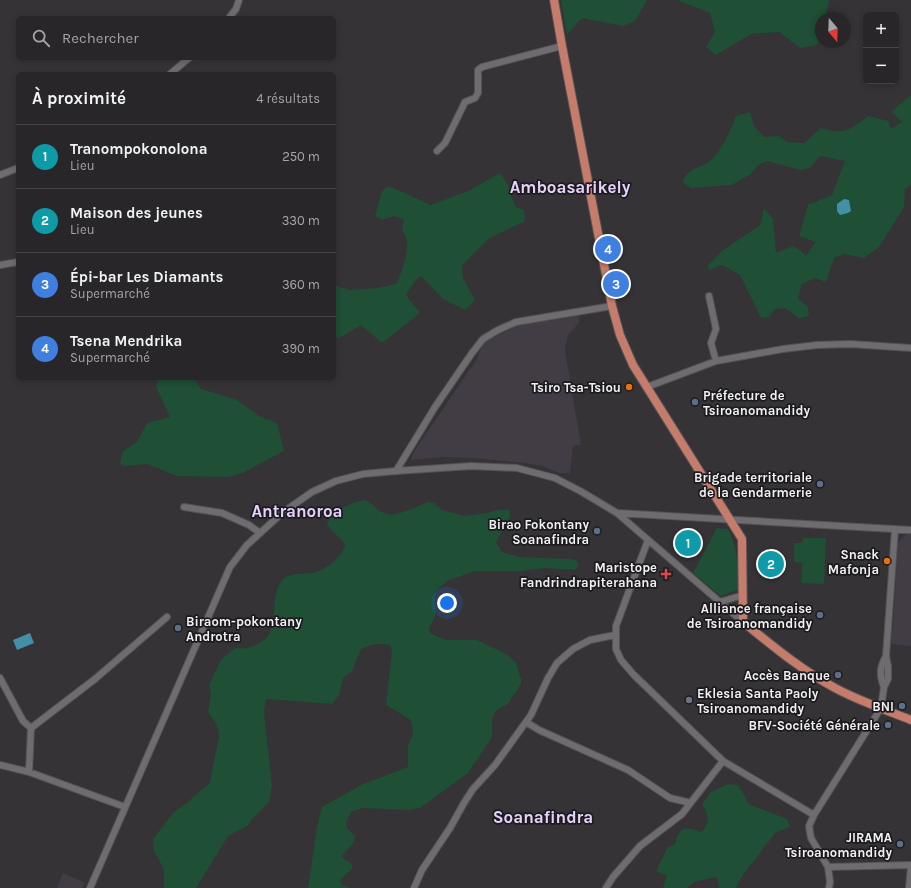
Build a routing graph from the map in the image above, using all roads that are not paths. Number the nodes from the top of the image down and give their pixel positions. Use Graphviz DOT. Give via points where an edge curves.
graph roads {
  1 [pos="239,0"];
  2 [pos="554,0"];
  3 [pos="231,16"];
  4 [pos="562,46"];
  5 [pos="187,60"];
  6 [pos="172,72"];
  7 [pos="436,151"];
  8 [pos="16,169"];
  9 [pos="0,175"];
  10 [pos="16,262"];
  11 [pos="0,265"];
  12 [pos="709,296"];
  13 [pos="612,306"];
  14 [pos="911,348"];
  15 [pos="716,361"];
  16 [pos="647,387"];
  17 [pos="396,471"];
  18 [pos="184,507"];
  19 [pos="617,513"];
  20 [pos="731,520"];
  21 [pos="895,529"];
  22 [pos="911,530"];
  23 [pos="260,533"];
  24 [pos="648,540"];
  25 [pos="743,595"];
  26 [pos="720,602"];
  27 [pos="167,617"];
  28 [pos="743,622"];
  29 [pos="615,635"];
  30 [pos="0,678"];
  31 [pos="881,708"];
  32 [pos="911,720"];
  33 [pos="526,722"];
  34 [pos="31,728"];
  35 [pos="723,761"];
  36 [pos="0,765"];
  37 [pos="29,772"];
  38 [pos="687,802"];
  39 [pos="125,807"];
  40 [pos="814,815"];
  41 [pos="911,866"];
  42 [pos="828,867"];
  43 [pos="90,888"];
  44 [pos="414,888"];
  45 [pos="606,888"];
  46 [pos="829,888"];
  47 [pos="909,888"];
  1 -- 3 [label="street"];
  2 -- 4 [label="main road"];
  4 -- 7 [label="street" via="478,70 478,93 465,102 445,142"];
  4 -- 13 [label="main road"];
  5 -- 6 [label="street"];
  8 -- 9 [label="street"];
  10 -- 11 [label="street"];
  12 -- 15 [label="street" via="716,329 711,342"];
  13 -- 16 [label="main road" via="620,335 633,365"];
  13 -- 17 [label="street" via="516,322 483,338 435,407"];
  14 -- 15 [label="street" via="850,344 817,345"];
  15 -- 16 [label="street"];
  16 -- 20 [label="main road"];
  17 -- 19 [label="street" via="471,466 516,468 555,478"];
  17 -- 23 [label="street" via="363,474 336,481 312,492 282,513"];
  18 -- 23 [label="street" via="222,513"];
  19 -- 20 [label="street"];
  19 -- 24 [label="street"];
  20 -- 21 [label="street"];
  20 -- 25 [label="main road" via="742,539"];
  21 -- 22 [label="street"];
  21 -- 31 [label="street" via="886,656 888,679 884,687"];
  23 -- 39 [label="street" via="230,567"];
  24 -- 26 [label="street"];
  24 -- 29 [label="street" via="616,626"];
  25 -- 26 [label="street"];
  25 -- 28 [label="main road"];
  26 -- 28 [label="street"];
  27 -- 34 [label="street" via="95,679"];
  28 -- 31 [label="main road" via="792,662 814,676 836,689"];
  29 -- 33 [label="street" via="590,640 573,649 557,663"];
  29 -- 35 [label="street" via="616,649 621,660"];
  30 -- 34 [label="street" via="23,721"];
  31 -- 32 [label="main road"];
  31 -- 40 [label="street"];
  33 -- 38 [label="street" via="628,770 670,798"];
  33 -- 44 [label="street" via="495,765 473,789 422,870"];
  34 -- 37 [label="street"];
  35 -- 40 [label="street"];
  35 -- 45 [label="street" via="682,814 640,846"];
  36 -- 37 [label="street"];
  37 -- 39 [label="street"];
  39 -- 43 [label="street"];
  40 -- 42 [label="street" via="810,826 811,838"];
  41 -- 42 [label="street"];
  41 -- 47 [label="street"];
  42 -- 46 [label="street"];
}
